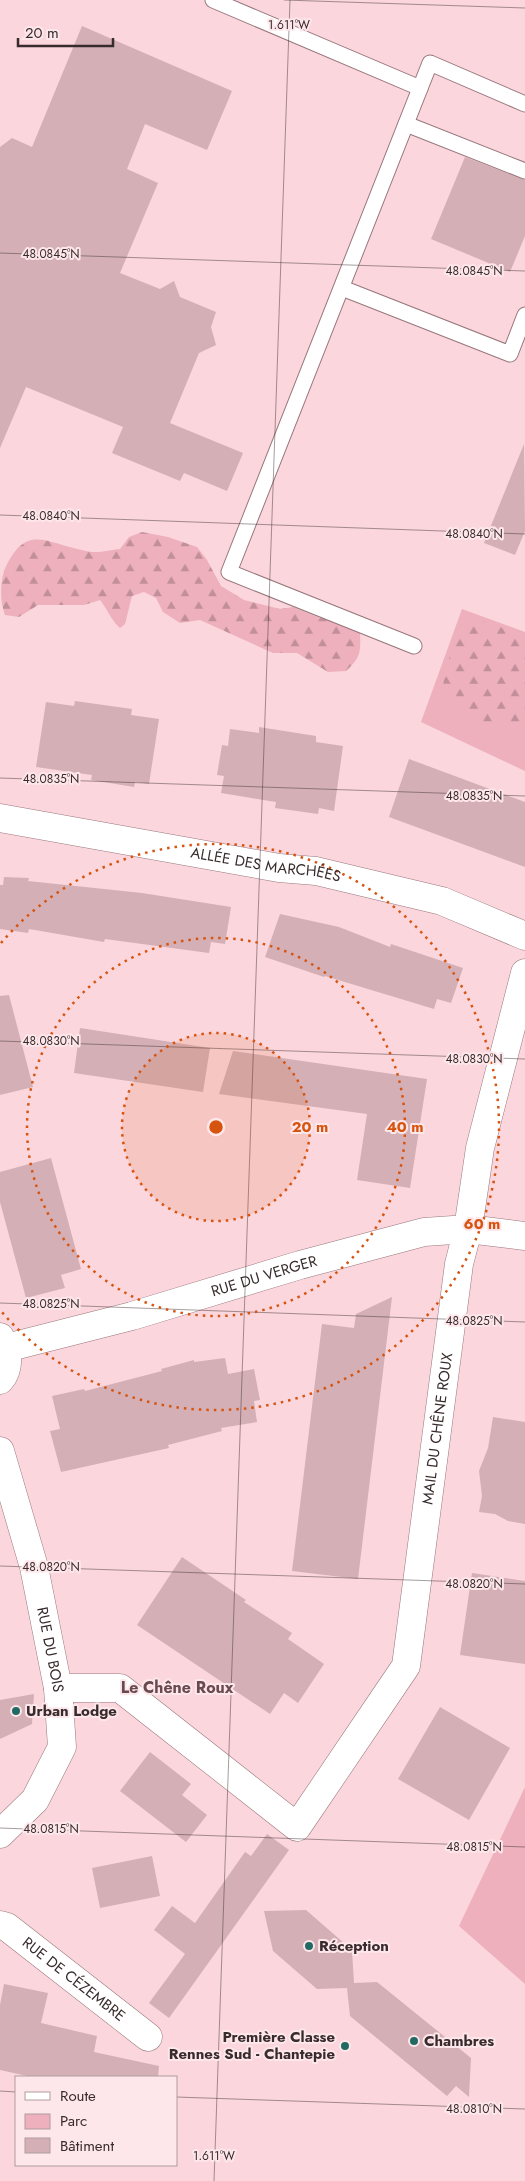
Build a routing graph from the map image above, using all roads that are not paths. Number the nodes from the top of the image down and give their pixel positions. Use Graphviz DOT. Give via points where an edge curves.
graph roads {
  1 [pos="213,0"];
  2 [pos="420,88"];
  3 [pos="525,104"];
  4 [pos="406,124"];
  5 [pos="525,171"];
  6 [pos="342,288"];
  7 [pos="525,315"];
  8 [pos="414,646"];
  9 [pos="0,818"];
  10 [pos="525,936"];
  11 [pos="525,973"];
  12 [pos="468,1229"];
  13 [pos="525,1236"];
  14 [pos="3,1342"];
  15 [pos="0,1380"];
  16 [pos="0,1451"];
  17 [pos="58,1688"];
  18 [pos="297,1827"];
  19 [pos="0,1834"];
  20 [pos="0,1925"];
  21 [pos="148,2037"];
  1 -- 2 [label="lane"];
  2 -- 3 [label="lane" via="430,63"];
  2 -- 4 [label="lane"];
  4 -- 5 [label="lane"];
  4 -- 6 [label="lane"];
  6 -- 7 [label="lane" via="510,354"];
  6 -- 8 [label="lane" via="229,572"];
  9 -- 10 [label="street, ALLÉE DES MARCHÉES" via="316,872 442,901"];
  11 -- 12 [label="street, MAIL DU CHÊNE ROUX" via="480,1148"];
  12 -- 13 [label="street, RUE DU VERGER"];
  12 -- 14 [label="street, RUE DU VERGER" via="424,1232 300,1265 132,1316"];
  12 -- 18 [label="street, MAIL DU CHÊNE ROUX" via="458,1264 406,1666"];
  14 -- 15 [label="street" via="7,1364"];
  16 -- 17 [label="street, RUE DU BOIS" via="34,1568"];
  17 -- 18 [label="street, RUE DU BOIS" via="120,1688"];
  17 -- 19 [label="street" via="62,1747 35,1800"];
  20 -- 21 [label="street, RUE DE CÉZEMBRE" via="7,1927"];
}
